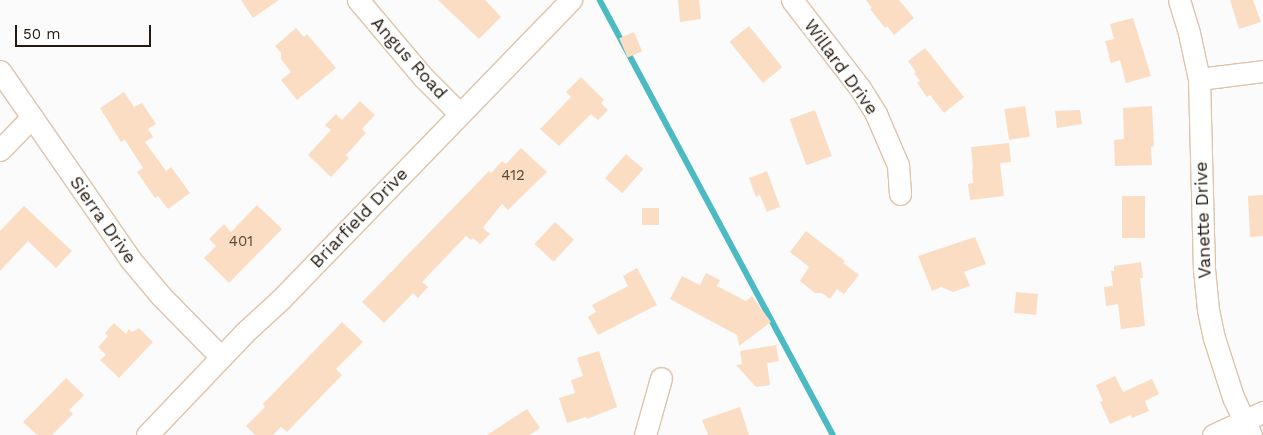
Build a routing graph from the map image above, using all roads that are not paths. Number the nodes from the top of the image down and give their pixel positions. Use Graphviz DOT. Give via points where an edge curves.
graph roads {
  1 [pos="358,0"];
  2 [pos="571,0"];
  3 [pos="792,0"];
  4 [pos="1179,0"];
  5 [pos="1263,71"];
  6 [pos="0,72"];
  7 [pos="1199,79"];
  8 [pos="460,114"];
  9 [pos="32,117"];
  10 [pos="0,150"];
  11 [pos="900,194"];
  12 [pos="221,357"];
  13 [pos="661,378"];
  14 [pos="1263,412"];
  15 [pos="1247,428"];
  16 [pos="147,435"];
  17 [pos="645,435"];
  18 [pos="1213,435"];
  1 -- 8 [label="street, Angus Road" via="424,78"];
  2 -- 8 [label="street, Briarfield Drive"];
  3 -- 11 [label="street, Willard Drive" via="855,81 876,114 898,165"];
  4 -- 7 [label="street, Vanette Drive" via="1190,33"];
  5 -- 7 [label="street"];
  6 -- 9 [label="street, Sierra Drive"];
  7 -- 15 [label="street, Vanette Drive" via="1204,282 1214,338 1232,397"];
  8 -- 12 [label="street, Briarfield Drive"];
  9 -- 10 [label="street"];
  9 -- 12 [label="street, Sierra Drive" via="130,259"];
  12 -- 16 [label="street, Briarfield Drive"];
  13 -- 17 [label="street"];
  14 -- 15 [label="street"];
  15 -- 18 [label="street"];
}
